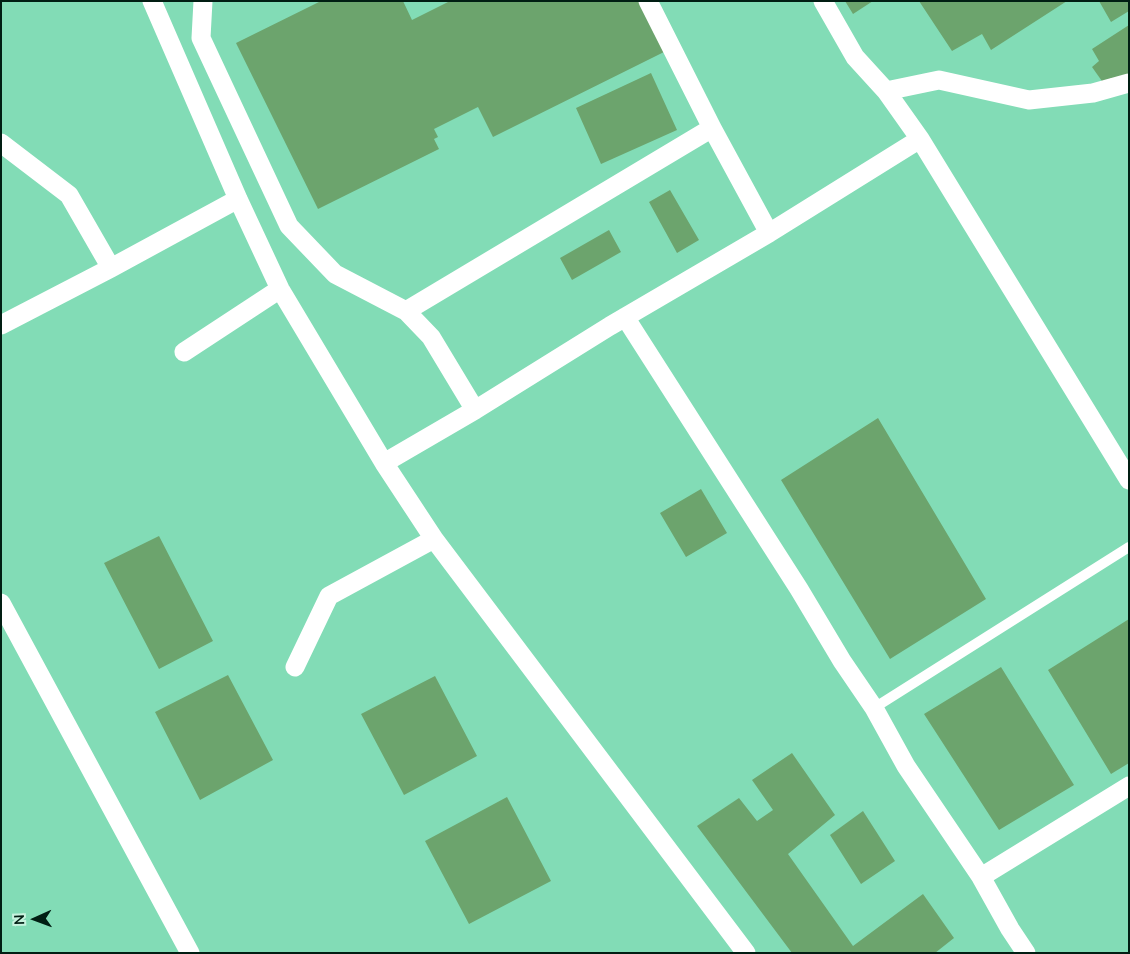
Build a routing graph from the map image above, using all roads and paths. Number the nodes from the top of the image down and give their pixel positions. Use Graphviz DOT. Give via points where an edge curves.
graph roads {
  1 [pos="152,1"];
  2 [pos="203,1"];
  3 [pos="648,1"];
  4 [pos="822,1"];
  5 [pos="1129,83"];
  6 [pos="886,91"];
  7 [pos="712,128"];
  8 [pos="920,139"];
  9 [pos="1,142"];
  10 [pos="238,199"];
  11 [pos="769,233"];
  12 [pos="111,268"];
  13 [pos="280,289"];
  14 [pos="406,311"];
  15 [pos="625,317"];
  16 [pos="1,325"];
  17 [pos="184,352"];
  18 [pos="475,410"];
  19 [pos="384,463"];
  20 [pos="1129,480"];
  21 [pos="434,539"];
  22 [pos="1129,547"];
  23 [pos="1,603"];
  24 [pos="295,667"];
  25 [pos="874,708"];
  26 [pos="1129,786"];
  27 [pos="981,876"];
  28 [pos="1010,929"];
  29 [pos="190,953"];
  30 [pos="746,953"];
  31 [pos="1006,953"];
  32 [pos="1026,953"];
  1 -- 10 [label="street"];
  2 -- 14 [label="street" via="201,38 289,226 335,274"];
  3 -- 7 [label="street"];
  4 -- 6 [label="street" via="855,56"];
  5 -- 6 [label="street" via="1093,93 1029,100 939,80"];
  6 -- 8 [label="street"];
  7 -- 11 [label="street"];
  7 -- 14 [label="street"];
  8 -- 11 [label="street"];
  8 -- 20 [label="street"];
  9 -- 12 [label="street" via="69,195"];
  10 -- 12 [label="street"];
  10 -- 13 [label="street"];
  11 -- 15 [label="street"];
  12 -- 16 [label="street"];
  13 -- 17 [label="street"];
  13 -- 19 [label="street"];
  14 -- 18 [label="street" via="431,337"];
  15 -- 18 [label="street"];
  15 -- 25 [label="street"];
  18 -- 19 [label="street"];
  19 -- 21 [label="street"];
  21 -- 24 [label="street" via="329,596"];
  21 -- 30 [label="street"];
  22 -- 25 [label="lane"];
  23 -- 29 [label="street"];
  25 -- 27 [label="street" via="906,766"];
  26 -- 27 [label="street"];
  27 -- 28 [label="street"];
  28 -- 31 [label="street"];
  28 -- 32 [label="street"];
}
